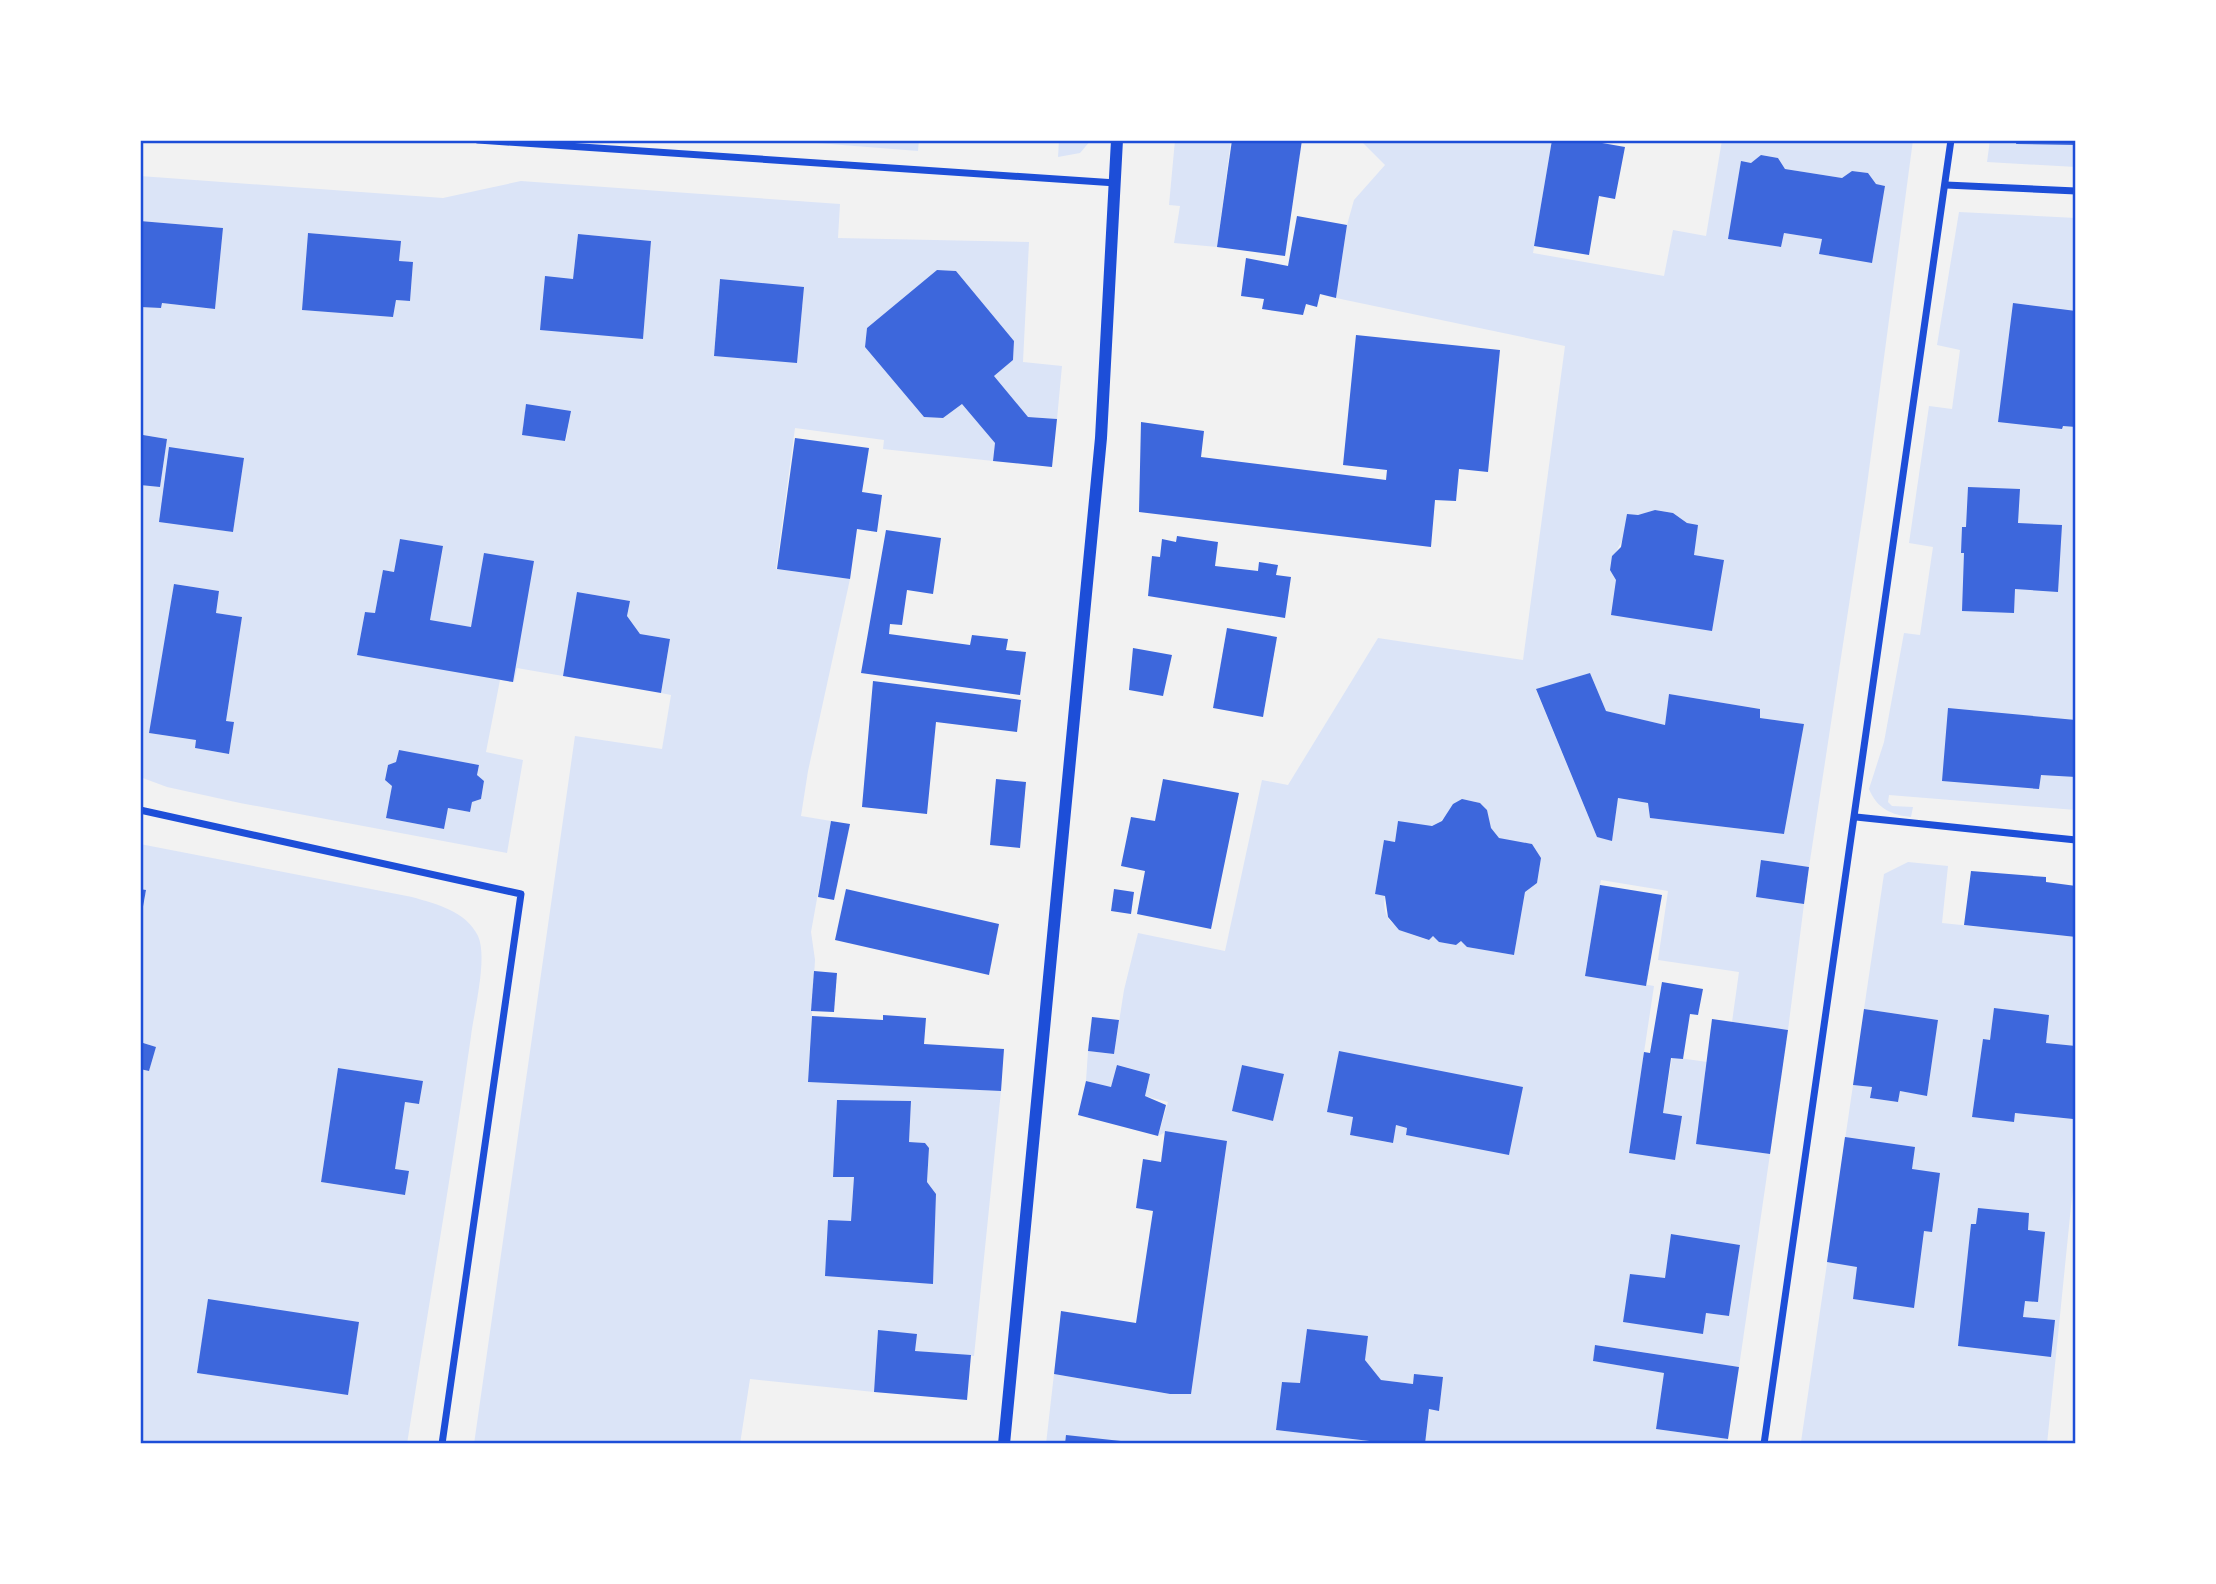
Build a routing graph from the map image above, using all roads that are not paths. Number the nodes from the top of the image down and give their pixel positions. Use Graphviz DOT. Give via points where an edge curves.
graph roads {
  1 [pos="478,140"];
  2 [pos="1117,140"];
  3 [pos="1951,140"];
  4 [pos="1117,183"];
  5 [pos="1946,185"];
  6 [pos="2076,191"];
  7 [pos="140,810"];
  8 [pos="1856,817"];
  9 [pos="2076,840"];
  10 [pos="442,1444"];
  11 [pos="1004,1444"];
  12 [pos="1764,1444"];
  1 -- 4 [label="street"];
  2 -- 4 [label="street"];
  3 -- 5 [label="street"];
  4 -- 11 [label="street" via="1101,438"];
  5 -- 6 [label="street"];
  5 -- 8 [label="street"];
  7 -- 10 [label="street" via="521,894"];
  8 -- 9 [label="street"];
  8 -- 12 [label="street"];
}
